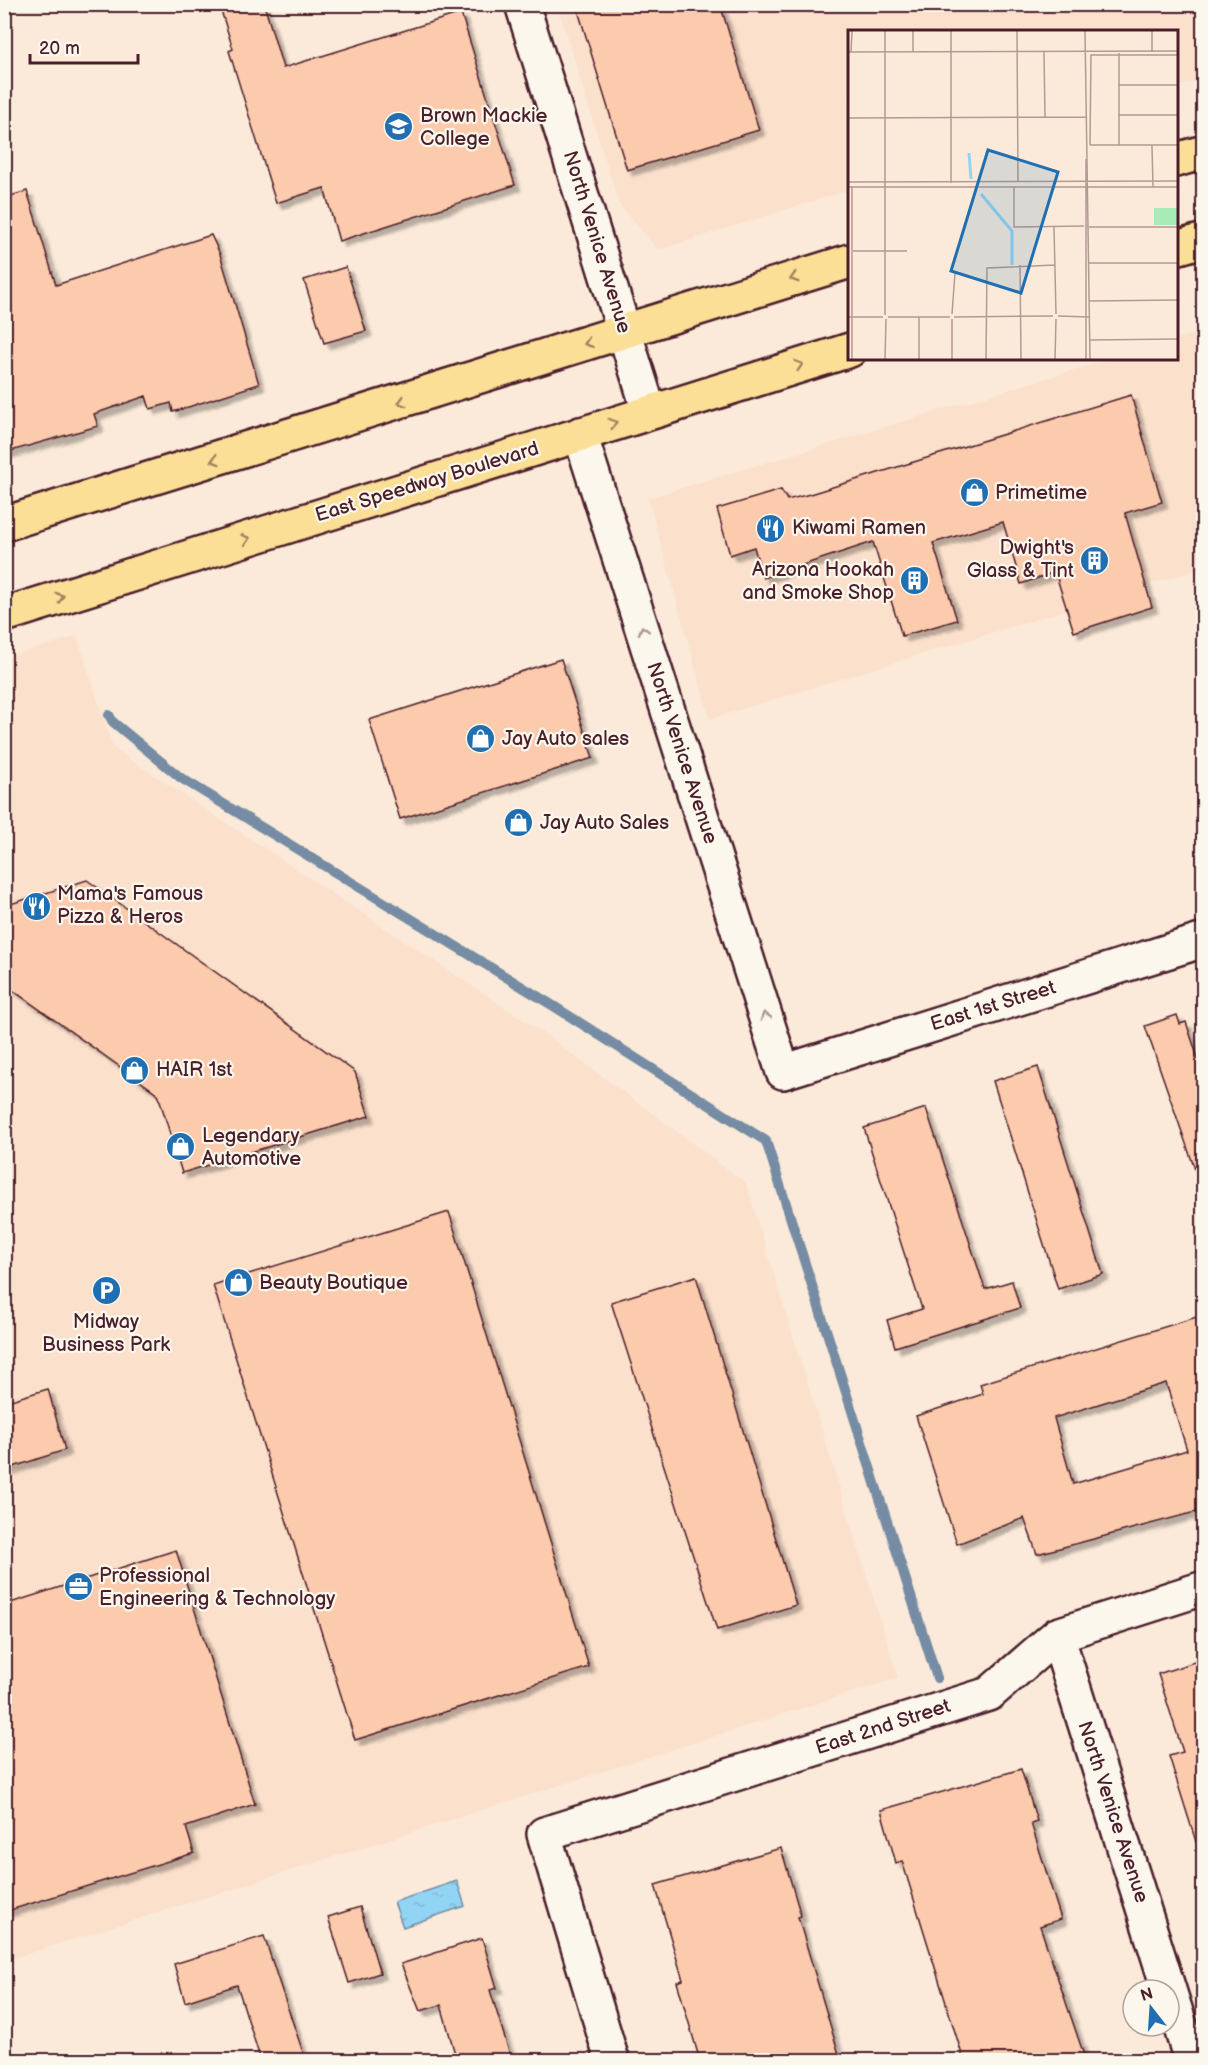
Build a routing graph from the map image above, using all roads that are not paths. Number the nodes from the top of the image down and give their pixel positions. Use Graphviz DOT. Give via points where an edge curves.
graph roads {
  1 [pos="522,4"];
  2 [pos="1203,152"];
  3 [pos="1178,159"];
  4 [pos="1203,240"];
  5 [pos="1178,247"];
  6 [pos="848,261"];
  7 [pos="626,331"];
  8 [pos="848,350"];
  9 [pos="649,411"];
  10 [pos="580,434"];
  11 [pos="4,524"];
  12 [pos="4,615"];
  13 [pos="1203,940"];
  14 [pos="783,1072"];
  15 [pos="1203,1588"];
  16 [pos="1057,1635"];
  17 [pos="1165,1978"];
  18 [pos="1181,2029"];
  19 [pos="612,2061"];
  20 [pos="1191,2061"];
  1 -- 7 [label="street, North Venice Avenue"];
  2 -- 3 [label="main road"];
  4 -- 5 [label="main road"];
  6 -- 7 [label="main road, one-way"];
  7 -- 9 [label="street, North Venice Avenue"];
  7 -- 11 [label="main road, one-way"];
  9 -- 8 [label="main road, East Speedway Boulevard, one-way"];
  10 -- 9 [label="main road, East Speedway Boulevard, one-way"];
  12 -- 10 [label="main road, East Speedway Boulevard, one-way"];
  14 -- 10 [label="street, North Venice Avenue, one-way"];
  13 -- 14 [label="street, East 1st Street"];
  15 -- 16 [label="street, East 2nd Street"];
  16 -- 17 [label="street, North Venice Avenue"];
  16 -- 19 [label="street, East 2nd Street" via="989,1694 544,1834"];
  18 -- 20 [label="street, North Venice Avenue"];
}
